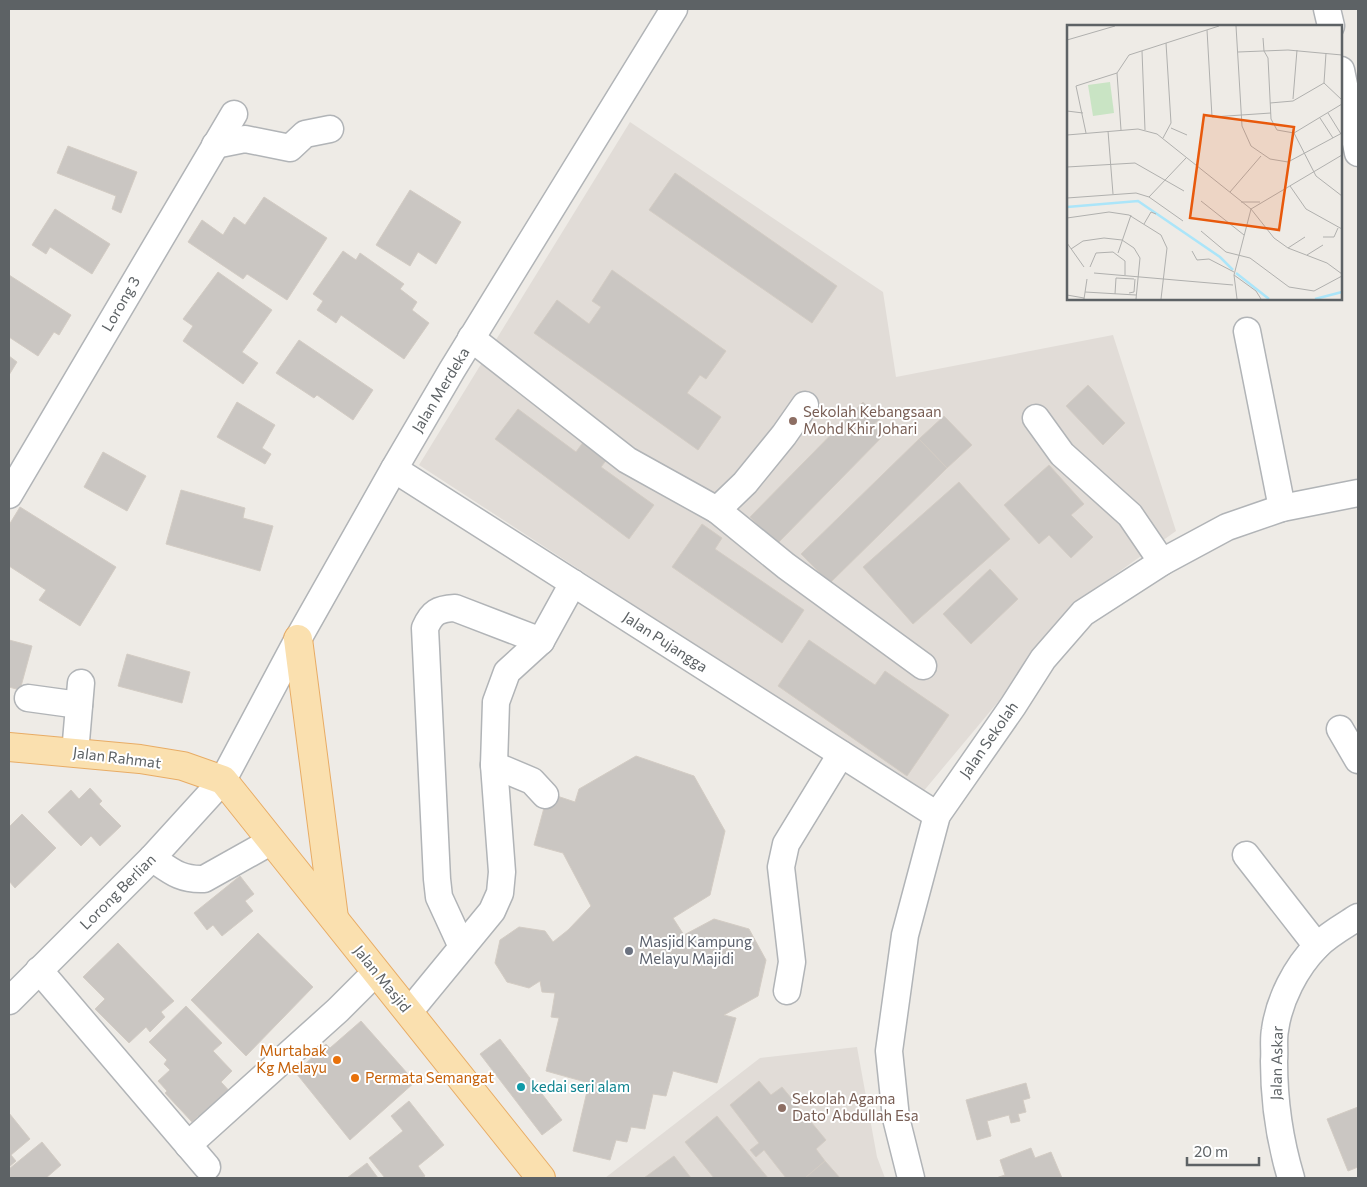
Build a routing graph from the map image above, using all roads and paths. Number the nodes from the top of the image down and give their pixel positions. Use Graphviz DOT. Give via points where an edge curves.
graph roads {
  1 [pos="674,9"];
  2 [pos="1327,9"];
  3 [pos="1331,25"];
  4 [pos="1342,73"];
  5 [pos="1354,110"];
  6 [pos="234,114"];
  7 [pos="330,129"];
  8 [pos="215,145"];
  9 [pos="1358,153"];
  10 [pos="1246,331"];
  11 [pos="471,338"];
  12 [pos="805,405"];
  13 [pos="1036,418"];
  14 [pos="394,469"];
  15 [pos="1358,493"];
  16 [pos="9,494"];
  17 [pos="1282,508"];
  18 [pos="717,510"];
  19 [pos="1162,562"];
  20 [pos="572,582"];
  21 [pos="298,639"];
  22 [pos="541,641"];
  23 [pos="923,666"];
  24 [pos="28,698"];
  25 [pos="1340,729"];
  26 [pos="9,747"];
  27 [pos="75,753"];
  28 [pos="841,754"];
  29 [pos="1358,760"];
  30 [pos="494,765"];
  31 [pos="223,780"];
  32 [pos="545,795"];
  33 [pos="937,815"];
  34 [pos="272,841"];
  35 [pos="1246,855"];
  36 [pos="152,858"];
  37 [pos="1358,917"];
  38 [pos="334,918"];
  39 [pos="1317,946"];
  40 [pos="462,947"];
  41 [pos="39,970"];
  42 [pos="376,972"];
  43 [pos="788,991"];
  44 [pos="9,1000"];
  45 [pos="408,1012"];
  46 [pos="188,1145"];
  47 [pos="207,1167"];
  48 [pos="541,1178"];
  49 [pos="911,1178"];
  50 [pos="1291,1178"];
  1 -- 11 [label="street, Jalan Merdeka"];
  2 -- 3 [label="street"];
  4 -- 5 [label="street"];
  5 -- 9 [label="street"];
  6 -- 8 [label="street, Lorong 3"];
  7 -- 8 [label="street" via="305,134 290,148 246,139"];
  8 -- 16 [label="street, Lorong 3"];
  10 -- 17 [label="street"];
  11 -- 14 [label="street, Jalan Merdeka"];
  11 -- 18 [label="street" via="628,460"];
  12 -- 18 [label="street" via="745,483"];
  13 -- 19 [label="street" via="1062,454 1130,515"];
  14 -- 20 [label="street, Jalan Pujangga"];
  14 -- 21 [label="street, Jalan Merdeka"];
  15 -- 17 [label="street, Jalan Sekolah"];
  17 -- 19 [label="street, Jalan Sekolah" via="1226,527"];
  18 -- 23 [label="street" via="786,566"];
  19 -- 33 [label="street, Jalan Sekolah" via="1083,613 1043,659"];
  20 -- 22 [label="street"];
  20 -- 28 [label="street, Jalan Pujangga"];
  21 -- 31 [label="street, Jalan Merdeka"];
  21 -- 38 [label="main road"];
  22 -- 30 [label="street" via="507,672 496,702"];
  22 -- 40 [label="street" via="455,608 442,609 430,616 425,628 436,879 439,897"];
  24 -- 27 [label="street" via="80,694"];
  25 -- 29 [label="street"];
  26 -- 27 [label="main road, Jalan Rahmat"];
  27 -- 31 [label="main road, Jalan Rahmat" via="183,766"];
  28 -- 33 [label="street, Jalan Pujangga"];
  28 -- 43 [label="street" via="786,844 781,867 792,962"];
  30 -- 32 [label="street" via="532,781"];
  30 -- 40 [label="street" via="502,872 500,893 492,911"];
  31 -- 34 [label="main road, Jalan Masjid"];
  31 -- 36 [label="street, Lorong Berlian"];
  33 -- 49 [label="street, Jalan Sekolah" via="905,935 889,1051 896,1118"];
  34 -- 36 [label="street" via="204,879 178,876"];
  34 -- 38 [label="main road, Jalan Masjid"];
  35 -- 39 [label="street"];
  36 -- 41 [label="street, Lorong Berlian"];
  37 -- 39 [label="street, Jalan Askar"];
  38 -- 42 [label="main road, Jalan Masjid"];
  39 -- 50 [label="street, Jalan Askar" via="1295,976 1282,1002 1275,1031 1274,1094"];
  40 -- 45 [label="street"];
  41 -- 44 [label="street, Lorong Berlian"];
  41 -- 46 [label="street"];
  42 -- 45 [label="main road, Jalan Masjid"];
  42 -- 46 [label="street"];
  45 -- 48 [label="main road, Jalan Masjid"];
  46 -- 47 [label="street"];
}
